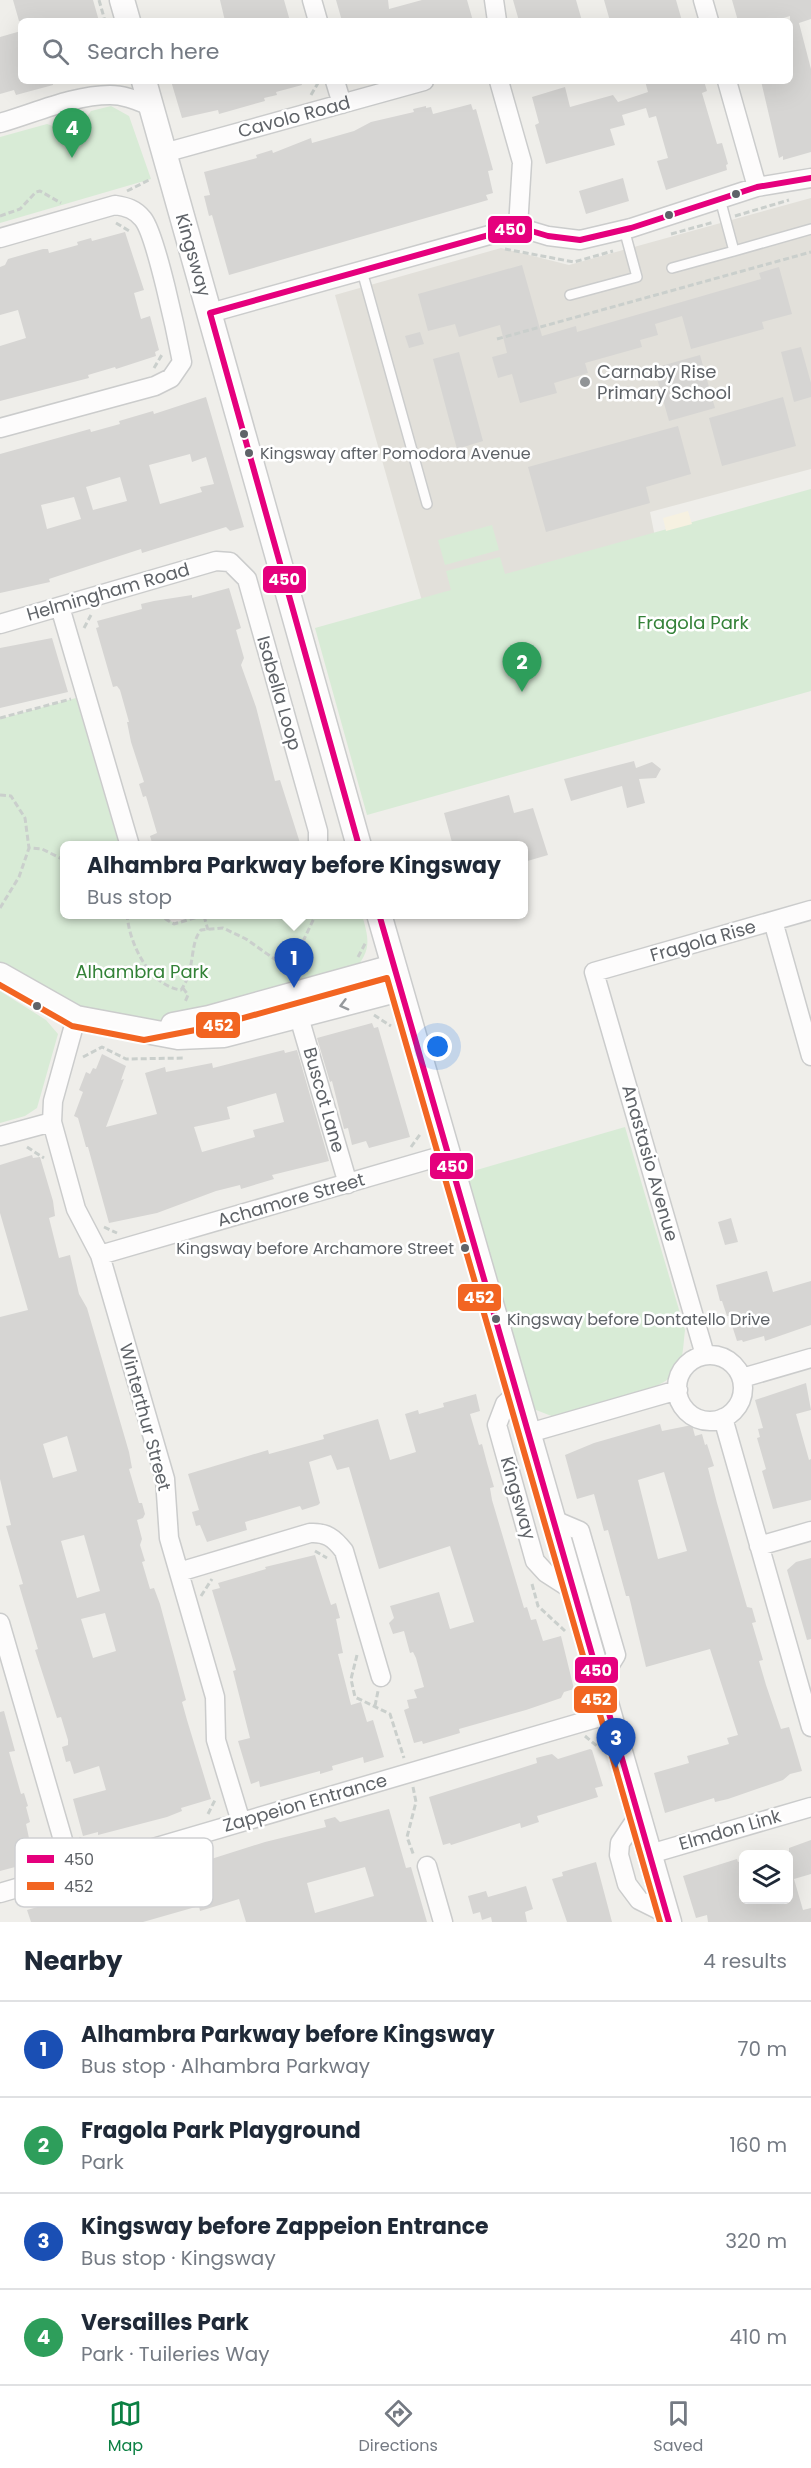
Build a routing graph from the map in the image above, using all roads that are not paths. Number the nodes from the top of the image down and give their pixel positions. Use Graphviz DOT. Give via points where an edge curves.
graph roads {
  1 [pos="122,0"];
  2 [pos="312,0"];
  3 [pos="494,0"];
  4 [pos="703,0"];
  5 [pos="127,18"];
  6 [pos="317,18"];
  7 [pos="497,18"];
  8 [pos="708,18"];
  9 [pos="111,84"];
  10 [pos="145,84"];
  11 [pos="337,84"];
  12 [pos="413,84"];
  13 [pos="500,84"];
  14 [pos="728,84"];
  15 [pos="91,96"];
  16 [pos="342,104"];
  17 [pos="151,106"];
  18 [pos="0,123"];
  19 [pos="164,153"];
  20 [pos="811,178"];
  21 [pos="757,187"];
  22 [pos="720,199"];
  23 [pos="518,227"];
  24 [pos="624,229"];
  25 [pos="811,229"];
  26 [pos="0,238"];
  27 [pos="734,251"];
  28 [pos="672,268"];
  29 [pos="362,271"];
  30 [pos="570,295"];
  31 [pos="210,313"];
  32 [pos="0,428"];
  33 [pos="427,504"];
  34 [pos="216,561"];
  35 [pos="60,607"];
  36 [pos="0,624"];
  37 [pos="129,841"];
  38 [pos="318,841"];
  39 [pos="358,841"];
  40 [pos="811,910"];
  41 [pos="380,919"];
  42 [pos="773,921"];
  43 [pos="594,972"];
  44 [pos="0,975"];
  45 [pos="397,978"];
  46 [pos="299,1017"];
  47 [pos="76,1018"];
  48 [pos="144,1031"];
  49 [pos="811,1056"];
  50 [pos="52,1122"];
  51 [pos="0,1136"];
  52 [pos="439,1157"];
  53 [pos="348,1184"];
  54 [pos="100,1255"];
  55 [pos="705,1355"];
  56 [pos="811,1358"];
  57 [pos="742,1378"];
  58 [pos="678,1390"];
  59 [pos="518,1393"];
  60 [pos="723,1418"];
  61 [pos="529,1433"];
  62 [pos="554,1520"];
  63 [pos="811,1531"];
  64 [pos="759,1546"];
  65 [pos="179,1572"];
  66 [pos="574,1591"];
  67 [pos="0,1623"];
  68 [pos="5,1657"];
  69 [pos="381,1677"];
  70 [pos="592,1685"];
  71 [pos="610,1714"];
  72 [pos="810,1720"];
  73 [pos="811,1807"];
  74 [pos="639,1815"];
  75 [pos="241,1822"];
  76 [pos="62,1838"];
  77 [pos="186,1838"];
  78 [pos="650,1854"];
  79 [pos="427,1866"];
  80 [pos="15,1888"];
  81 [pos="0,1893"];
  82 [pos="668,1918"];
  83 [pos="443,1922"];
  1 -- 5 [label="street"];
  2 -- 6 [label="street"];
  3 -- 7 [label="street"];
  4 -- 8 [label="street"];
  9 -- 15 [label="street"];
  10 -- 17 [label="street, Kingsway"];
  11 -- 16 [label="street"];
  12 -- 16 [label="street, Cavolo Road"];
  13 -- 23 [label="street" via="522,162"];
  14 -- 21 [label="street"];
  15 -- 17 [label="street" via="112,94"];
  15 -- 18 [label="street"];
  16 -- 19 [label="street, Cavolo Road"];
  17 -- 19 [label="street, Kingsway"];
  19 -- 31 [label="street, Kingsway"];
  20 -- 21 [label="street"];
  21 -- 22 [label="street"];
  22 -- 24 [label="street"];
  22 -- 27 [label="lane"];
  23 -- 24 [label="street" via="580,240"];
  23 -- 29 [label="street"];
  24 -- 30 [label="lane" via="637,277"];
  25 -- 27 [label="lane"];
  26 -- 32 [label="street" via="112,206 131,208 144,220 180,353 171,378 155,386"];
  27 -- 28 [label="lane"];
  29 -- 31 [label="street"];
  29 -- 33 [label="lane"];
  31 -- 39 [label="street, Kingsway"];
  34 -- 35 [label="street, Helmingham Road"];
  34 -- 38 [label="street, Isabella Loop" via="230,562 247,579"];
  35 -- 36 [label="street, Helmingham Road"];
  35 -- 37 [label="street"];
  40 -- 42 [label="street, Fragola Rise"];
  41 -- 45 [label="street, Kingsway"];
  42 -- 43 [label="street, Fragola Rise"];
  42 -- 49 [label="street"];
  43 -- 55 [label="street, Anastasio Avenue"];
  44 -- 47 [label="street"];
  45 -- 46 [label="street, one-way"];
  45 -- 48 [label="street"];
  45 -- 52 [label="street, Kingsway"];
  46 -- 48 [label="street" via="224,1035 178,1037"];
  46 -- 53 [label="street, Buscot Lane"];
  47 -- 48 [label="street"];
  47 -- 50 [label="street, Winterthur Street" via="52,1101"];
  50 -- 51 [label="street"];
  50 -- 54 [label="street, Winterthur Street" via="76,1209"];
  52 -- 53 [label="street, Achamore Street"];
  52 -- 59 [label="street, Kingsway"];
  53 -- 54 [label="street, Achamore Street"];
  54 -- 65 [label="street, Winterthur Street" via="165,1479 170,1538"];
  55 -- 57 [label="street" via="732,1362"];
  55 -- 58 [label="street" via="688,1364"];
  56 -- 57 [label="street"];
  57 -- 60 [label="street" via="742,1398"];
  58 -- 60 [label="street" via="680,1400 693,1415"];
  58 -- 61 [label="street"];
  59 -- 61 [label="street, Kingsway"];
  59 -- 66 [label="street, Kingsway" via="505,1404 497,1425 535,1561"];
  60 -- 64 [label="street"];
  61 -- 62 [label="street, Kingsway"];
  62 -- 66 [label="street, Kingsway"];
  62 -- 70 [label="street, Kingsway" via="580,1531 616,1655"];
  63 -- 64 [label="street"];
  64 -- 72 [label="street"];
  65 -- 69 [label="street" via="310,1533 330,1536 344,1551"];
  65 -- 75 [label="street, Winterthur Street" via="215,1697 216,1740"];
  66 -- 70 [label="street, Kingsway"];
  67 -- 68 [label="street"];
  68 -- 76 [label="street"];
  70 -- 71 [label="street, Kingsway"];
  71 -- 74 [label="street, Kingsway"];
  71 -- 75 [label="street, Zappeion Entrance"];
  73 -- 78 [label="street, Elmdon Link"];
  74 -- 78 [label="street, Kingsway"];
  74 -- 82 [label="street, Kingsway" via="620,1843 619,1855 632,1893"];
  75 -- 77 [label="street, Zappeion Entrance"];
  78 -- 82 [label="street, Kingsway"];
  79 -- 83 [label="street"];
  80 -- 81 [label="street, Zappeion Entrance"];
}
